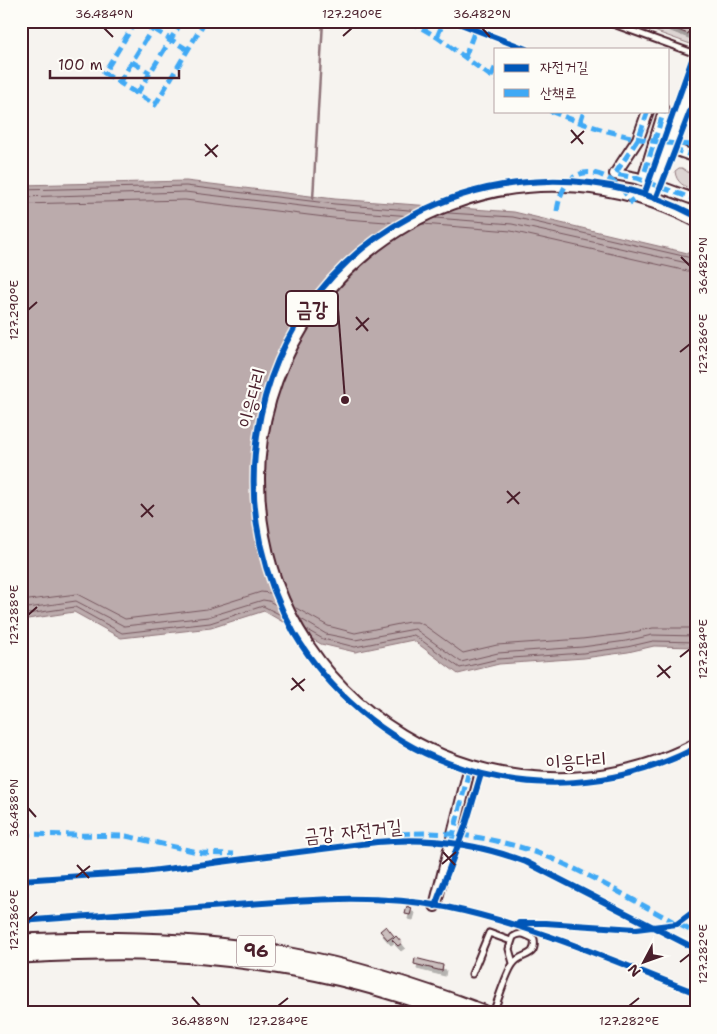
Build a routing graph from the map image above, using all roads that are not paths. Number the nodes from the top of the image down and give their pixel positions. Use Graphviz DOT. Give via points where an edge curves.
graph roads {
  1 [pos="605,21"];
  2 [pos="696,54"];
  3 [pos="696,70"];
  4 [pos="648,113"];
  5 [pos="662,115"];
  6 [pos="654,142"];
  7 [pos="696,157"];
  8 [pos="642,180"];
  9 [pos="696,200"];
  10 [pos="649,201"];
  11 [pos="696,221"];
  12 [pos="696,744"];
  13 [pos="470,766"];
  14 [pos="435,906"];
  15 [pos="511,941"];
  16 [pos="21,942"];
  17 [pos="21,954"];
  18 [pos="513,963"];
  19 [pos="472,974"];
  20 [pos="452,1013"];
  21 [pos="483,1013"];
  22 [pos="493,1013"];
  1 -- 2 [label="lane"];
  3 -- 10 [label="street, bridge"];
  4 -- 5 [label="street"];
  4 -- 8 [label="street" via="638,139 615,174"];
  5 -- 6 [label="street"];
  6 -- 7 [label="street"];
  6 -- 8 [label="street"];
  8 -- 9 [label="street"];
  10 -- 11 [label="street, 이응다리"];
  10 -- 13 [label="street, 이응다리" via="591,188 531,186 473,197 418,219 368,252 326,294 293,343 271,398 261,450 260,502 270,561 292,616 324,667 366,709 415,743"];
  12 -- 13 [label="street, 이응다리" via="641,767 584,778 527,777"];
  13 -- 14 [label="street"];
  15 -- 18 [label="lane"];
  15 -- 18 [label="lane" via="513,936 524,934 534,939 535,947"];
  15 -- 19 [label="lane" via="489,933"];
  16 -- 21 [label="main road, 96" via="141,940 214,945 290,956 354,970 435,994"];
  17 -- 20 [label="main road, 96" via="139,952 288,967 350,981"];
  18 -- 22 [label="lane"];
}
